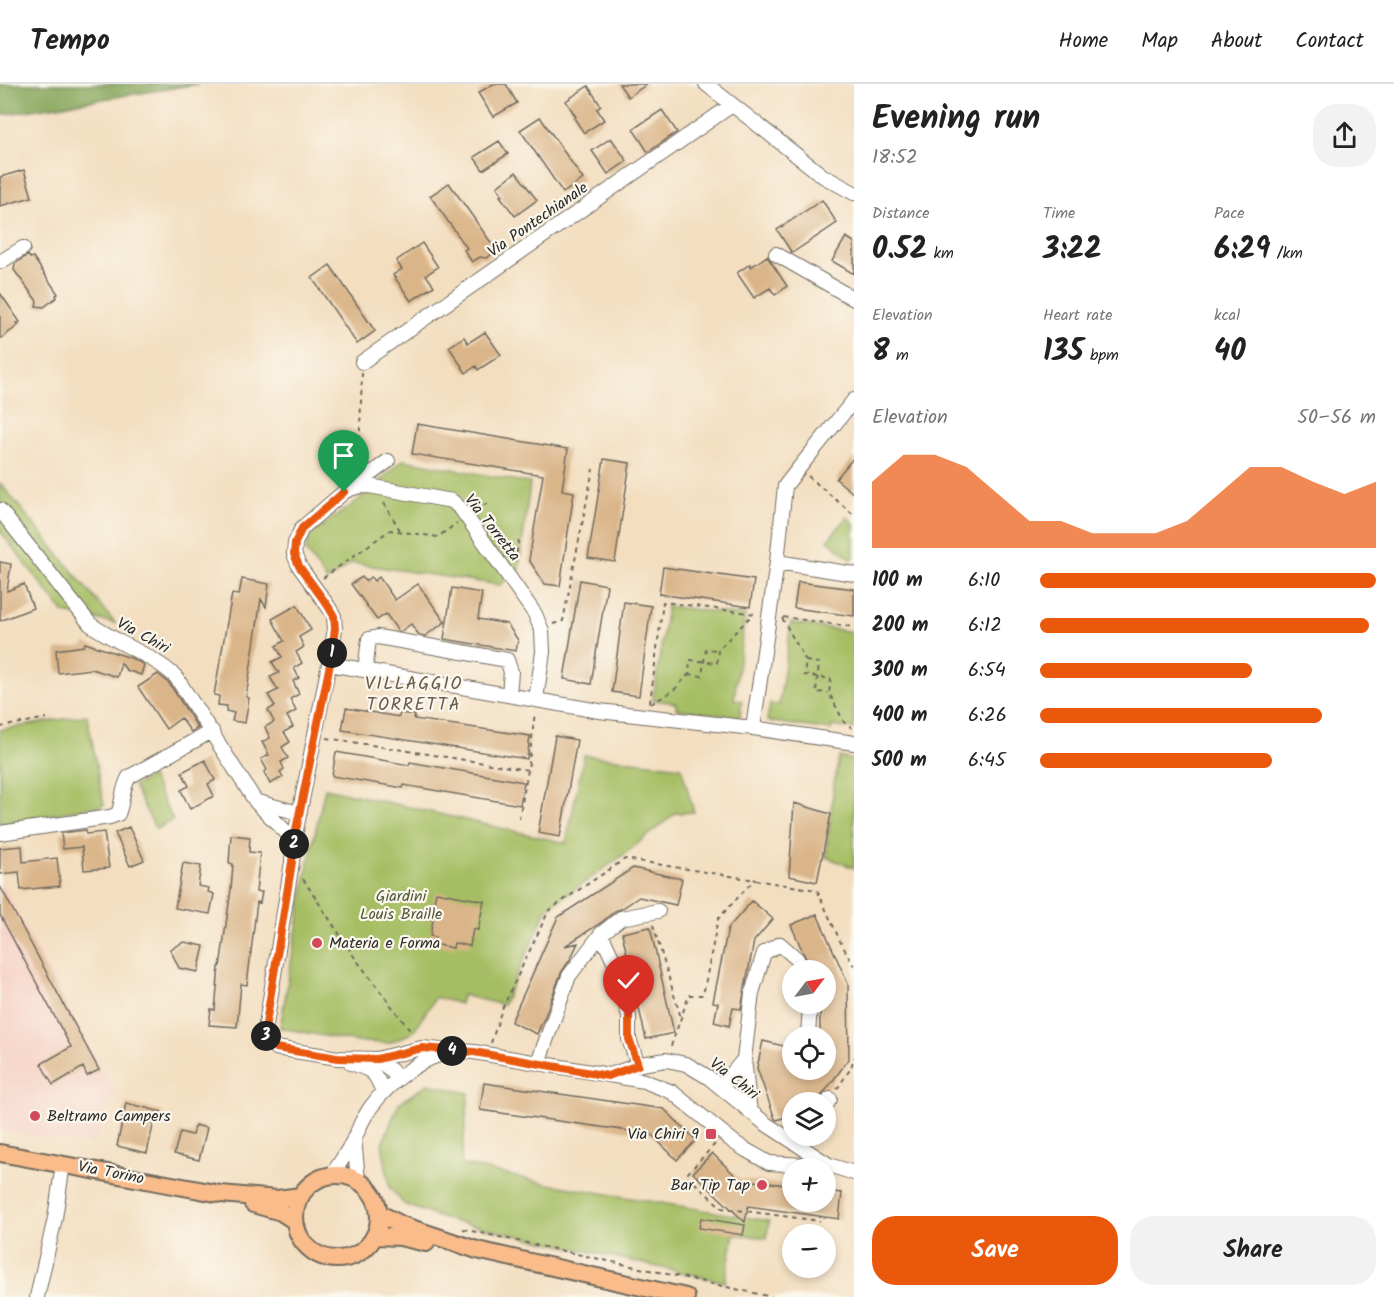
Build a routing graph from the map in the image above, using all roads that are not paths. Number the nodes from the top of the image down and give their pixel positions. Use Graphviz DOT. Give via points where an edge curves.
graph roads {
  1 [pos="706,84"];
  2 [pos="732,105"];
  3 [pos="854,193"];
  4 [pos="22,248"];
  5 [pos="776,254"];
  6 [pos="0,262"];
  7 [pos="854,299"];
  8 [pos="362,362"];
  9 [pos="854,400"];
  10 [pos="388,461"];
  11 [pos="352,488"];
  12 [pos="0,510"];
  13 [pos="777,562"];
  14 [pos="854,574"];
  15 [pos="330,664"];
  16 [pos="365,670"];
  17 [pos="509,694"];
  18 [pos="536,699"];
  19 [pos="753,728"];
  20 [pos="212,731"];
  21 [pos="854,743"];
  22 [pos="256,802"];
  23 [pos="299,813"];
  24 [pos="0,833"];
  25 [pos="294,840"];
  26 [pos="654,912"];
  27 [pos="602,934"];
  28 [pos="797,960"];
  29 [pos="453,1051"];
  30 [pos="338,1058"];
  31 [pos="377,1059"];
  32 [pos="744,1059"];
  33 [pos="538,1063"];
  34 [pos="638,1065"];
  35 [pos="608,1076"];
  36 [pos="397,1079"];
  37 [pos="721,1087"];
  38 [pos="383,1092"];
  39 [pos="750,1112"];
  40 [pos="782,1132"];
  41 [pos="354,1138"];
  42 [pos="808,1146"];
  43 [pos="0,1153"];
  44 [pos="821,1158"];
  45 [pos="782,1163"];
  46 [pos="63,1164"];
  47 [pos="836,1167"];
  48 [pos="853,1173"];
  49 [pos="332,1175"];
  50 [pos="358,1180"];
  51 [pos="221,1194"];
  52 [pos="301,1196"];
  53 [pos="380,1214"];
  54 [pos="295,1226"];
  55 [pos="376,1240"];
  56 [pos="477,1250"];
  57 [pos="37,1297"];
  58 [pos="686,1297"];
  1 -- 2 [label="street"];
  2 -- 3 [label="street" via="823,176"];
  2 -- 8 [label="street, Via Pontechianale"];
  4 -- 6 [label="street"];
  5 -- 7 [label="street"];
  9 -- 13 [label="street" via="785,486"];
  10 -- 11 [label="street"];
  11 -- 15 [label="street" via="302,528 295,543 299,566 334,616"];
  11 -- 18 [label="street, Via Torretta" via="375,487 452,501 461,509 541,628 543,652"];
  12 -- 20 [label="street, Via Chiri" via="90,624 164,666 176,677"];
  13 -- 14 [label="street"];
  13 -- 19 [label="street" via="775,616"];
  15 -- 16 [label="street"];
  15 -- 23 [label="street"];
  16 -- 17 [label="street"];
  16 -- 17 [label="street" via="369,639 378,637 507,660 511,672"];
  17 -- 18 [label="street"];
  18 -- 19 [label="street" via="599,711"];
  19 -- 21 [label="street"];
  20 -- 22 [label="street, Via Chiri"];
  20 -- 24 [label="street" via="129,777 118,814"];
  22 -- 23 [label="street"];
  22 -- 25 [label="street, Via Chiri"];
  23 -- 25 [label="street"];
  25 -- 30 [label="street, Via Chiri" via="266,1040 276,1048"];
  26 -- 27 [label="street" via="621,918"];
  27 -- 33 [label="street" via="569,976"];
  27 -- 34 [label="street" via="617,968 629,1017 629,1039"];
  28 -- 32 [label="street" via="780,944 764,953 752,993"];
  29 -- 31 [label="street, Via Chiri" via="422,1048"];
  29 -- 33 [label="street, Via Chiri"];
  29 -- 36 [label="street, Via Chiri" via="437,1055"];
  30 -- 31 [label="street, Via Chiri"];
  30 -- 38 [label="street, Via Chiri" via="369,1069"];
  31 -- 36 [label="street"];
  32 -- 37 [label="street"];
  32 -- 39 [label="street"];
  33 -- 35 [label="street, Via Chiri"];
  34 -- 35 [label="street, Via Chiri"];
  34 -- 37 [label="street, Via Chiri" via="666,1060 686,1064"];
  35 -- 45 [label="street, Via Chiri" via="644,1081 672,1092 746,1150 769,1162"];
  36 -- 38 [label="street, Via Chiri"];
  37 -- 39 [label="street, Via Chiri"];
  38 -- 41 [label="street, Via Chiri" via="364,1116"];
  39 -- 40 [label="street, Via Chiri"];
  41 -- 49 [label="street, Via Chiri"];
  41 -- 50 [label="street"];
  42 -- 44 [label="street, Via Chiri"];
  43 -- 46 [label="main road, Via Torino"];
  46 -- 51 [label="main road, Via Torino"];
  46 -- 57 [label="street"];
  47 -- 48 [label="street, Via Chiri"];
  49 -- 50 [label="main road"];
  49 -- 52 [label="main road" via="314,1182"];
  50 -- 53 [label="main road" via="371,1191"];
  51 -- 52 [label="main road, Via Torino" via="277,1199"];
  51 -- 54 [label="main road, Via Torino" via="281,1212"];
  52 -- 54 [label="main road"];
  53 -- 55 [label="main road"];
  53 -- 56 [label="main road"];
  54 -- 55 [label="main road" via="308,1248 326,1258 356,1255"];
  55 -- 56 [label="main road" via="400,1237 457,1250"];
  56 -- 58 [label="main road"];
}
